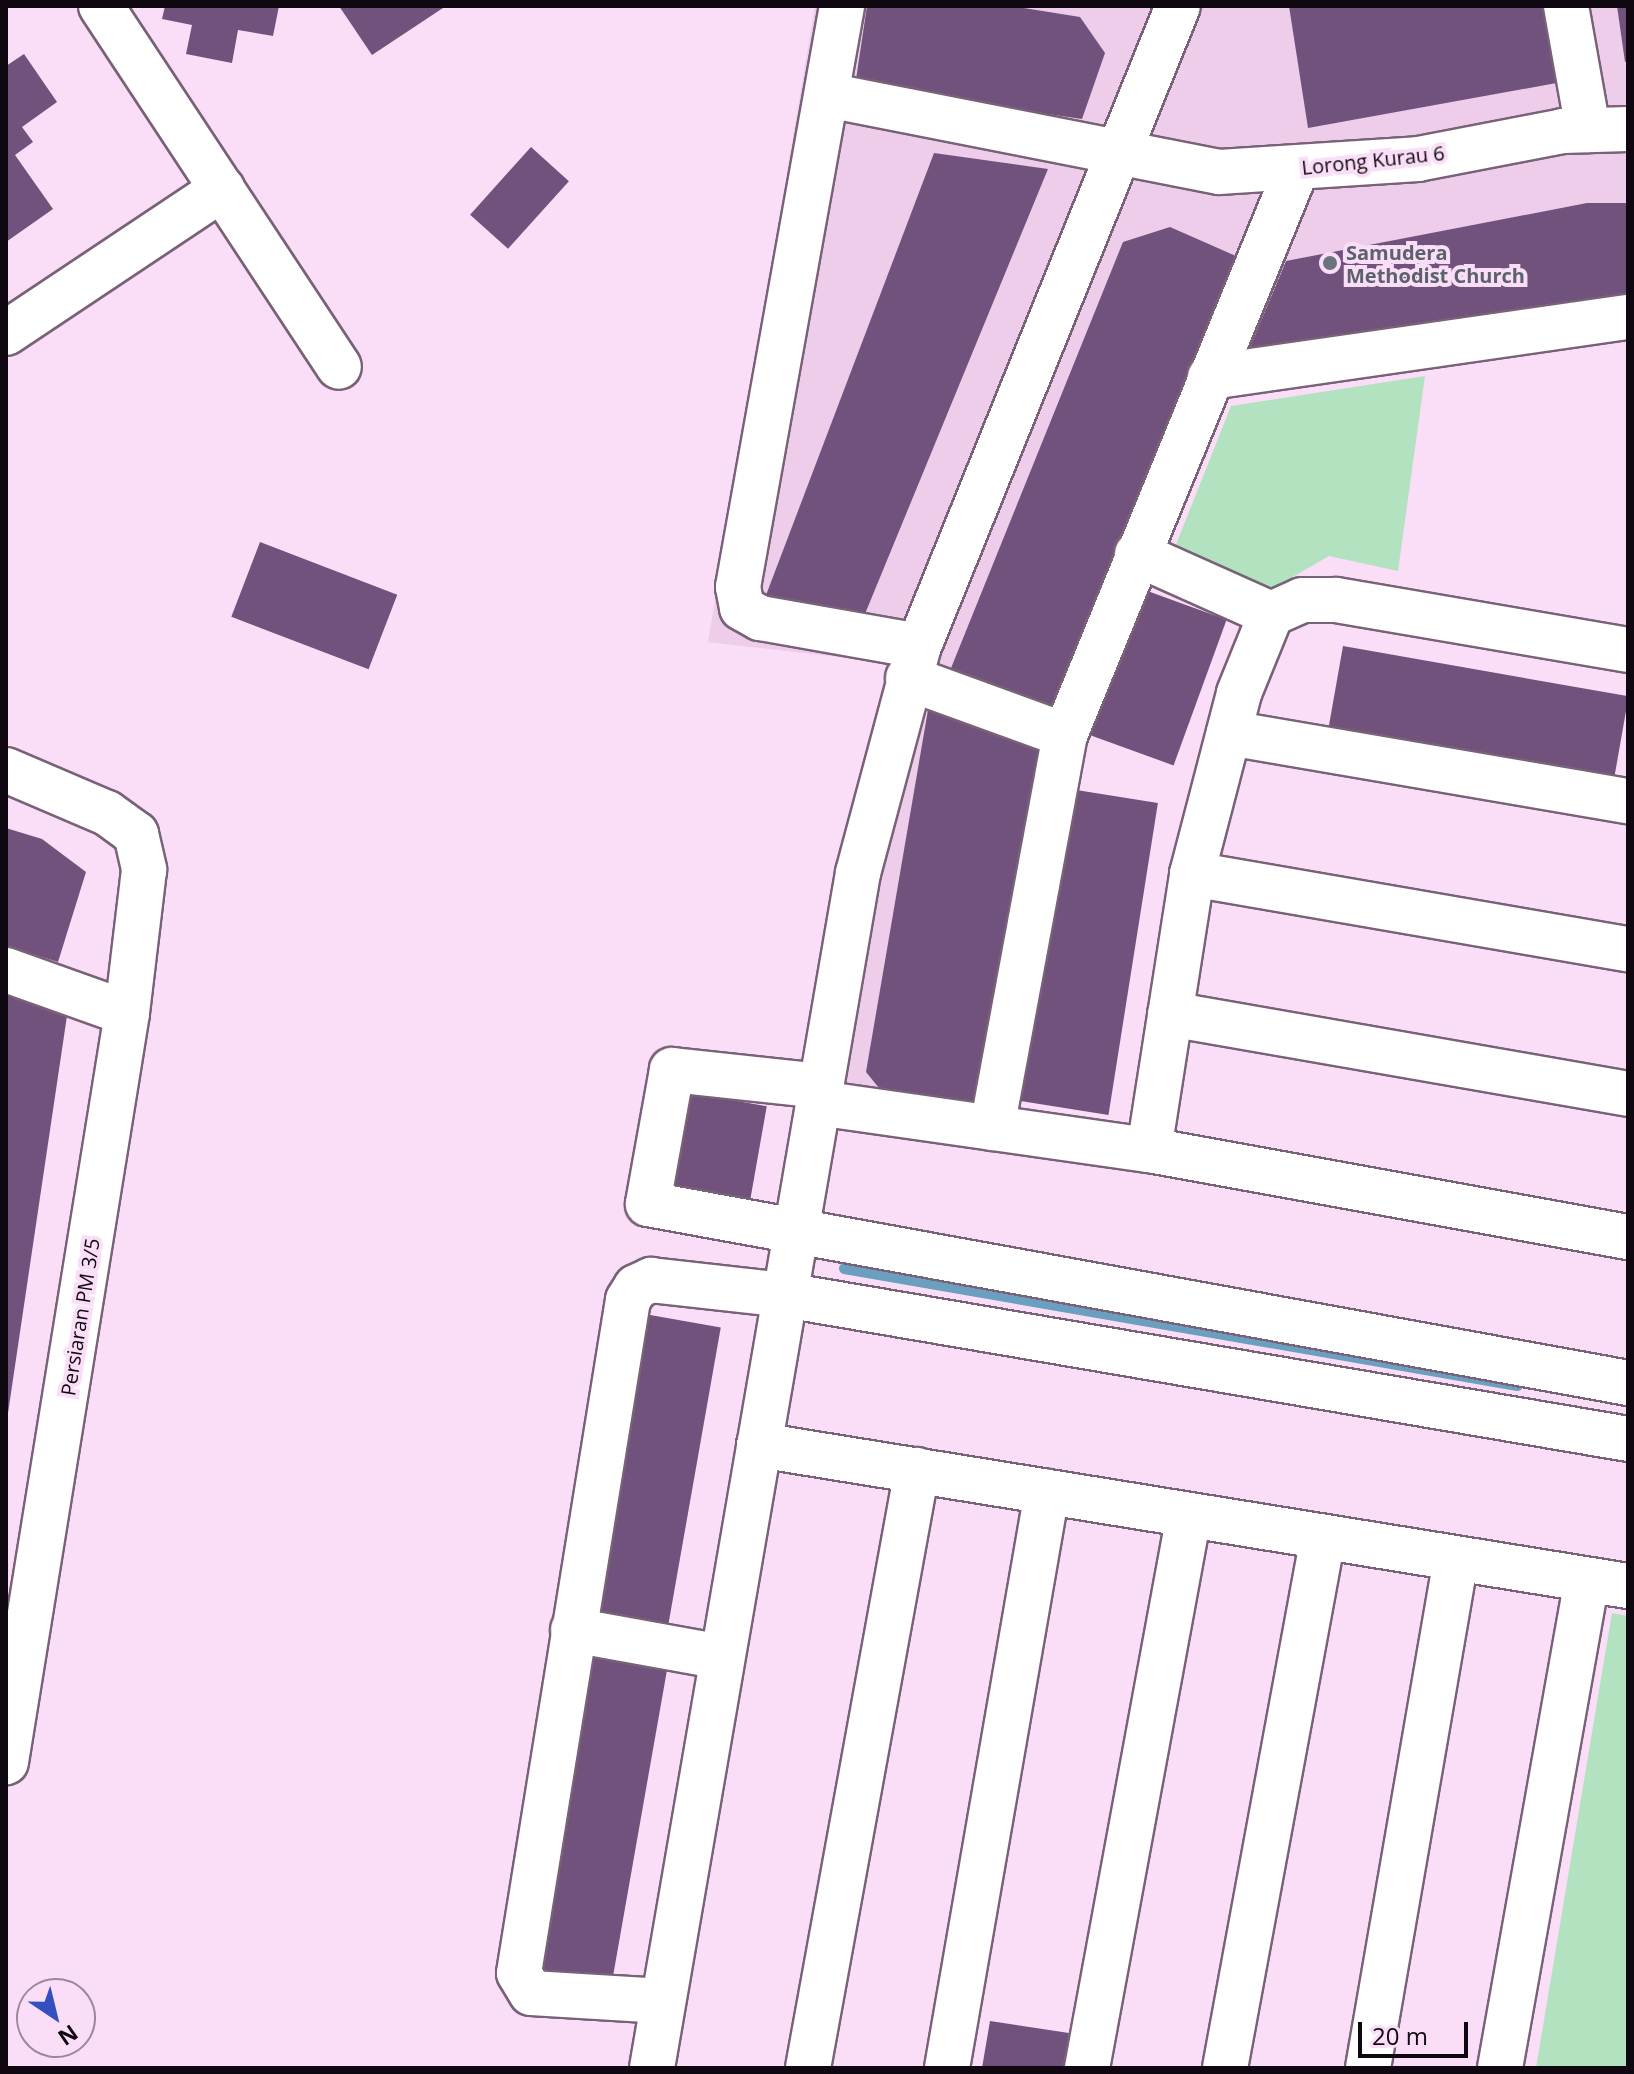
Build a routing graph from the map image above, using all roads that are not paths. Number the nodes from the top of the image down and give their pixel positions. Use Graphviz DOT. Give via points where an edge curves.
graph roads {
  1 [pos="101,6"];
  2 [pos="842,6"];
  3 [pos="1178,6"];
  4 [pos="1566,6"];
  5 [pos="827,95"];
  6 [pos="1608,130"];
  7 [pos="1119,152"];
  8 [pos="1297,168"];
  9 [pos="222,189"];
  10 [pos="1628,317"];
  11 [pos="6,333"];
  12 [pos="339,367"];
  13 [pos="1210,377"];
  14 [pos="1137,554"];
  15 [pos="1271,614"];
  16 [pos="1628,650"];
  17 [pos="914,662"];
  18 [pos="1229,733"];
  19 [pos="1065,735"];
  20 [pos="6,770"];
  21 [pos="1628,801"];
  22 [pos="1192,874"];
  23 [pos="1628,949"];
  24 [pos="6,970"];
  25 [pos="127,1013"];
  26 [pos="1170,1014"];
  27 [pos="820,1094"];
  28 [pos="1628,1094"];
  29 [pos="992,1128"];
  30 [pos="1149,1150"];
  31 [pos="795,1233"];
  32 [pos="1628,1237"];
  33 [pos="785,1295"];
  34 [pos="1628,1383"];
  35 [pos="1628,1439"];
  36 [pos="759,1445"];
  37 [pos="917,1470"];
  38 [pos="1047,1492"];
  39 [pos="1189,1515"];
  40 [pos="1323,1537"];
  41 [pos="1456,1559"];
  42 [pos="1608,1583"];
  43 [pos="22,1584"];
  44 [pos="573,1630"];
  45 [pos="722,1657"];
  46 [pos="6,1762"];
  47 [pos="663,2001"];
  48 [pos="652,2068"];
  49 [pos="808,2068"];
  50 [pos="947,2068"];
  51 [pos="1087,2068"];
  52 [pos="1225,2068"];
  53 [pos="1368,2068"];
  54 [pos="1500,2068"];
  1 -- 9 [label="street"];
  2 -- 5 [label="street"];
  3 -- 7 [label="street"];
  4 -- 6 [label="street"];
  5 -- 7 [label="street, Lorong Kurau 6"];
  5 -- 17 [label="street" via="738,587 742,608 760,618"];
  6 -- 8 [label="street, Lorong Kurau 6" via="1418,159"];
  7 -- 8 [label="street, Lorong Kurau 6" via="1219,172"];
  7 -- 17 [label="street"];
  8 -- 13 [label="street"];
  9 -- 11 [label="street"];
  9 -- 12 [label="street"];
  10 -- 13 [label="street"];
  13 -- 14 [label="street"];
  14 -- 15 [label="street"];
  14 -- 19 [label="street"];
  15 -- 16 [label="street" via="1302,600 1336,600"];
  15 -- 18 [label="street"];
  17 -- 19 [label="street"];
  17 -- 27 [label="street" via="858,873"];
  18 -- 21 [label="street"];
  18 -- 22 [label="street"];
  19 -- 29 [label="street"];
  20 -- 25 [label="street, Persiaran PM 3/5" via="107,813 136,834 144,870"];
  22 -- 23 [label="street"];
  22 -- 26 [label="street"];
  24 -- 25 [label="street"];
  25 -- 43 [label="street, Persiaran PM 3/5"];
  26 -- 28 [label="street"];
  26 -- 30 [label="street"];
  27 -- 29 [label="street"];
  27 -- 31 [label="street"];
  27 -- 31 [label="street" via="672,1070 645,1193 658,1211"];
  29 -- 30 [label="street"];
  30 -- 32 [label="street"];
  31 -- 33 [label="street"];
  31 -- 34 [label="street"];
  33 -- 35 [label="street"];
  33 -- 36 [label="street"];
  33 -- 44 [label="street" via="651,1280 636,1287 628,1300"];
  36 -- 37 [label="street"];
  36 -- 45 [label="street"];
  37 -- 38 [label="street"];
  37 -- 49 [label="street"];
  38 -- 39 [label="street"];
  38 -- 50 [label="street"];
  39 -- 40 [label="street"];
  39 -- 51 [label="street"];
  40 -- 41 [label="street"];
  40 -- 52 [label="street"];
  41 -- 42 [label="street"];
  41 -- 53 [label="street"];
  42 -- 54 [label="street"];
  43 -- 46 [label="street, Persiaran PM 3/5"];
  44 -- 45 [label="street"];
  44 -- 47 [label="street" via="521,1986 531,1993"];
  45 -- 47 [label="street"];
  47 -- 48 [label="street"];
}
